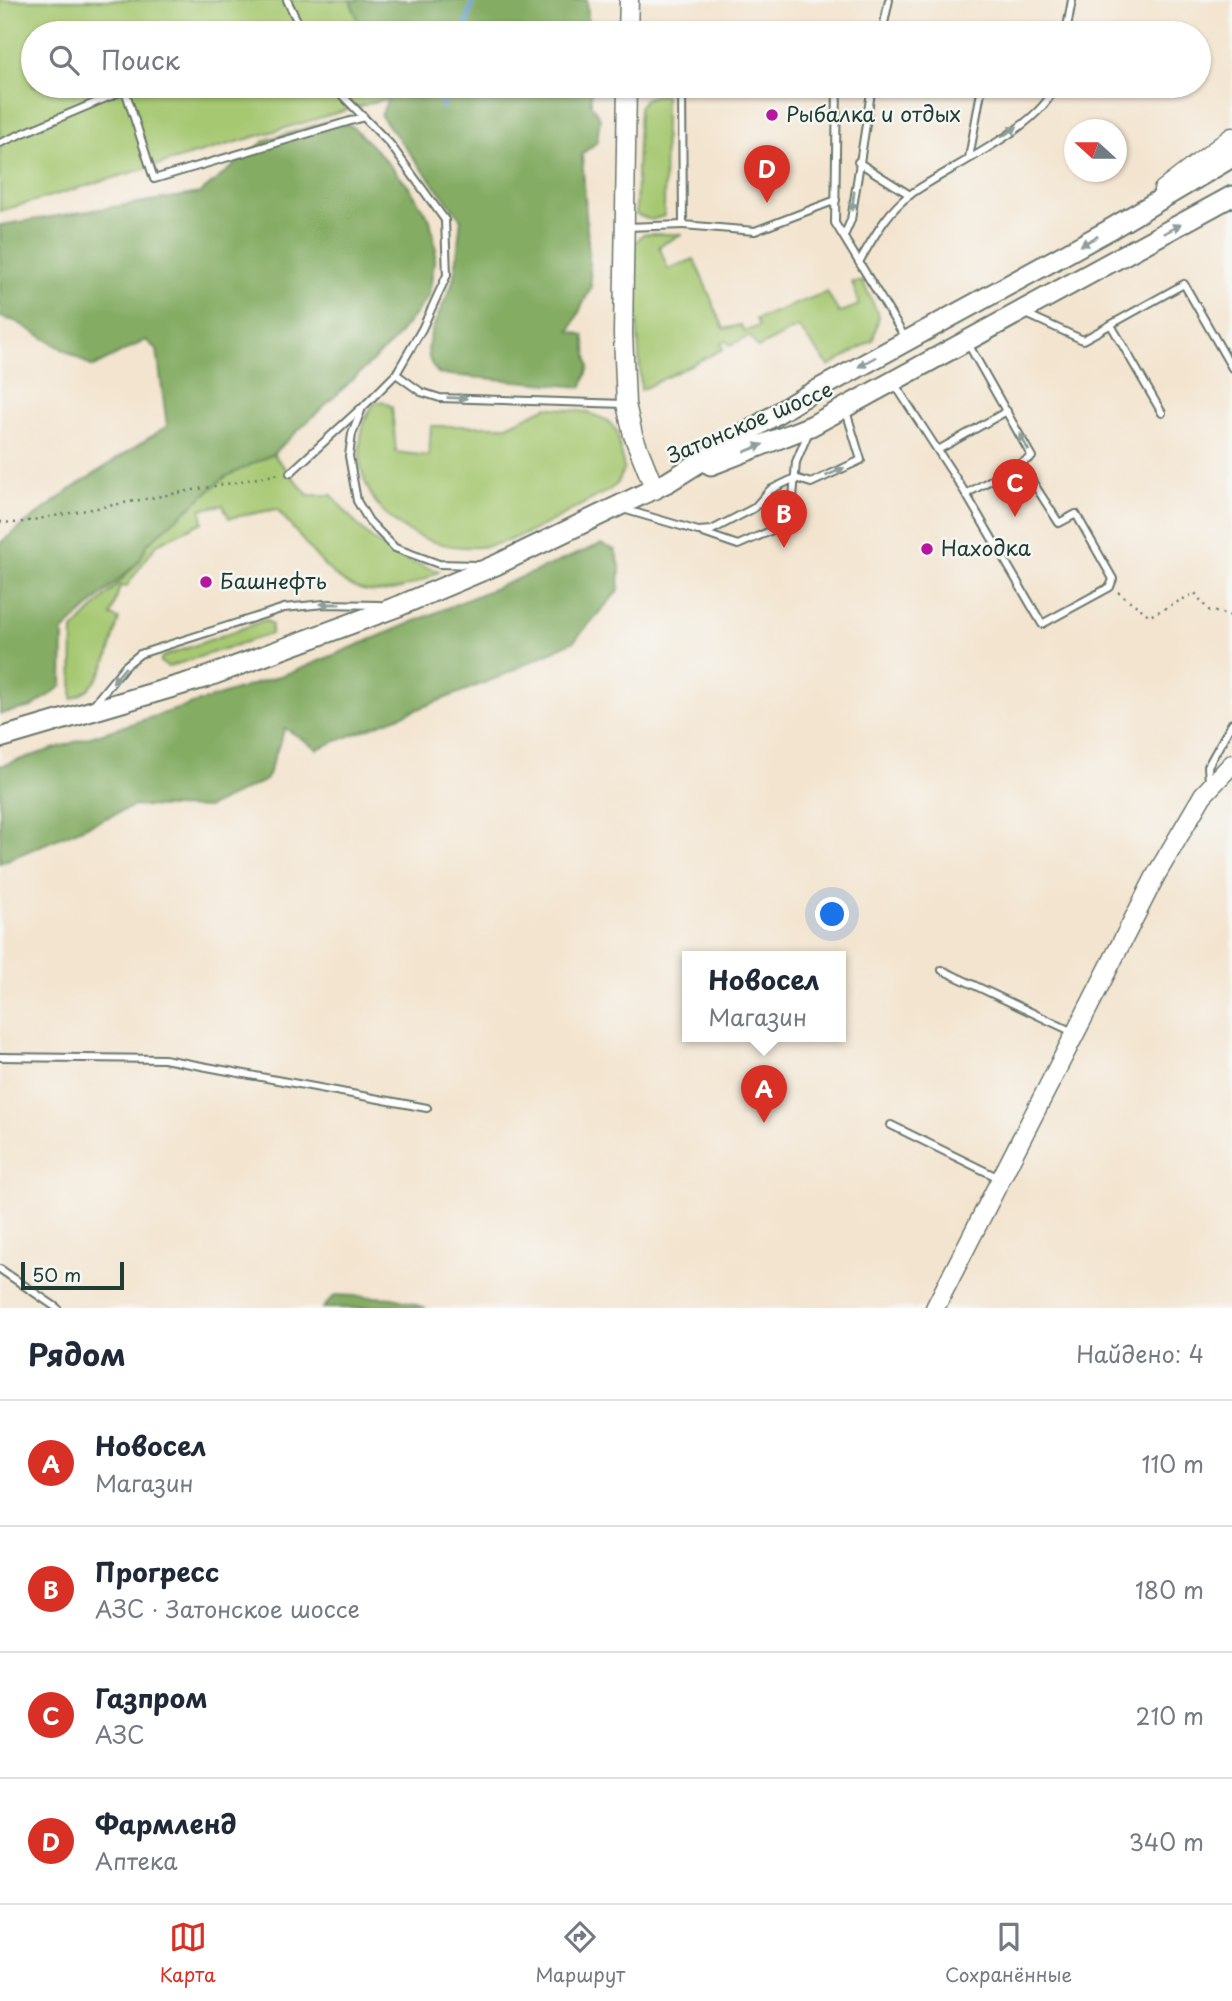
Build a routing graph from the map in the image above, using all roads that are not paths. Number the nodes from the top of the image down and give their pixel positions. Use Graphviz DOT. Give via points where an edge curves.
graph roads {
  1 [pos="287,0"];
  2 [pos="629,0"];
  3 [pos="889,0"];
  4 [pos="1072,0"];
  5 [pos="297,21"];
  6 [pos="628,21"];
  7 [pos="885,21"];
  8 [pos="1068,21"];
  9 [pos="106,98"];
  10 [pos="128,98"];
  11 [pos="345,98"];
  12 [pos="627,98"];
  13 [pos="682,98"];
  14 [pos="836,98"];
  15 [pos="870,98"];
  16 [pos="980,98"];
  17 [pos="1048,98"];
  18 [pos="364,117"];
  19 [pos="1232,136"];
  20 [pos="0,143"];
  21 [pos="1232,157"];
  22 [pos="970,158"];
  23 [pos="858,162"];
  24 [pos="910,195"];
  25 [pos="1232,196"];
  26 [pos="836,200"];
  27 [pos="683,225"];
  28 [pos="1119,225"];
  29 [pos="624,227"];
  30 [pos="844,236"];
  31 [pos="859,262"];
  32 [pos="1022,312"];
  33 [pos="1111,325"];
  34 [pos="907,340"];
  35 [pos="967,342"];
  36 [pos="1232,368"];
  37 [pos="396,374"];
  38 [pos="893,382"];
  39 [pos="626,404"];
  40 [pos="362,408"];
  41 [pos="845,408"];
  42 [pos="1007,411"];
  43 [pos="1162,413"];
  44 [pos="811,426"];
  45 [pos="938,450"];
  46 [pos="1021,464"];
  47 [pos="289,472"];
  48 [pos="795,478"];
  49 [pos="661,486"];
  50 [pos="966,494"];
  51 [pos="618,507"];
  52 [pos="698,531"];
  53 [pos="496,565"];
  54 [pos="399,606"];
  55 [pos="86,714"];
  56 [pos="1232,723"];
  57 [pos="0,738"];
  58 [pos="1232,764"];
  59 [pos="1209,786"];
  60 [pos="942,970"];
  61 [pos="1074,1033"];
  62 [pos="0,1057"];
  63 [pos="428,1108"];
  64 [pos="891,1125"];
  65 [pos="999,1178"];
  66 [pos="0,1269"];
  67 [pos="57,1308"];
  68 [pos="935,1308"];
  1 -- 5 [label="lane"];
  2 -- 6 [label="street"];
  3 -- 7 [label="lane"];
  4 -- 8 [label="lane"];
  9 -- 20 [label="lane"];
  10 -- 18 [label="lane" via="154,179"];
  11 -- 18 [label="lane"];
  12 -- 29 [label="street"];
  13 -- 27 [label="lane"];
  14 -- 26 [label="lane"];
  15 -- 23 [label="lane"];
  16 -- 22 [label="lane"];
  22 -- 17 [label="lane, one-way" via="1038,114"];
  18 -- 37 [label="lane" via="390,144 445,219 447,275"];
  19 -- 28 [label="street"];
  21 -- 28 [label="main road, Затонское шоссе"];
  22 -- 24 [label="lane"];
  23 -- 24 [label="lane"];
  23 -- 30 [label="lane, one-way" via="851,220"];
  24 -- 31 [label="lane" via="888,214"];
  32 -- 25 [label="main road, Затонское шоссе, one-way"];
  26 -- 27 [label="lane" via="755,231"];
  26 -- 30 [label="lane" via="835,223"];
  27 -- 29 [label="lane"];
  28 -- 34 [label="main road, Затонское шоссе, one-way"];
  29 -- 39 [label="street"];
  30 -- 31 [label="lane"];
  31 -- 34 [label="lane"];
  32 -- 33 [label="lane" via="1083,340"];
  32 -- 35 [label="main road, Затонское шоссе"];
  33 -- 36 [label="lane" via="1184,284"];
  33 -- 43 [label="lane"];
  34 -- 49 [label="main road, Затонское шоссе, one-way" via="796,401"];
  35 -- 38 [label="main road, Затонское шоссе"];
  35 -- 42 [label="lane"];
  37 -- 39 [label="lane, one-way" via="421,392 440,398"];
  37 -- 40 [label="lane"];
  38 -- 41 [label="main road, Затонское шоссе"];
  38 -- 45 [label="lane"];
  39 -- 49 [label="street" via="633,435"];
  40 -- 47 [label="lane"];
  40 -- 53 [label="lane" via="349,456 357,501 369,521 395,548 413,557 439,564"];
  41 -- 44 [label="main road, Затонское шоссе"];
  48 -- 41 [label="lane, one-way" via="811,483 861,460"];
  42 -- 45 [label="lane"];
  46 -- 42 [label="lane, one-way" via="1032,457"];
  44 -- 48 [label="lane" via="796,462"];
  49 -- 44 [label="main road, Затонское шоссе, one-way"];
  45 -- 50 [label="lane"];
  46 -- 50 [label="lane"];
  46 -- 50 [label="lane" via="1059,523 1076,514 1113,579 1110,587 1042,624"];
  48 -- 52 [label="lane" via="771,490 754,508 712,530"];
  48 -- 52 [label="lane" via="791,522 738,545"];
  49 -- 51 [label="main road"];
  51 -- 52 [label="lane"];
  51 -- 53 [label="main road"];
  53 -- 54 [label="main road"];
  54 -- 55 [label="main road" via="204,678"];
  54 -- 55 [label="lane, one-way" via="284,608 140,654"];
  55 -- 57 [label="main road"];
  56 -- 59 [label="lane" via="1209,766"];
  58 -- 59 [label="street"];
  59 -- 61 [label="street" via="1156,875"];
  60 -- 61 [label="lane"];
  61 -- 65 [label="street"];
  62 -- 63 [label="lane" via="164,1059"];
  64 -- 65 [label="lane"];
  65 -- 68 [label="street"];
  66 -- 67 [label="lane"];
}
